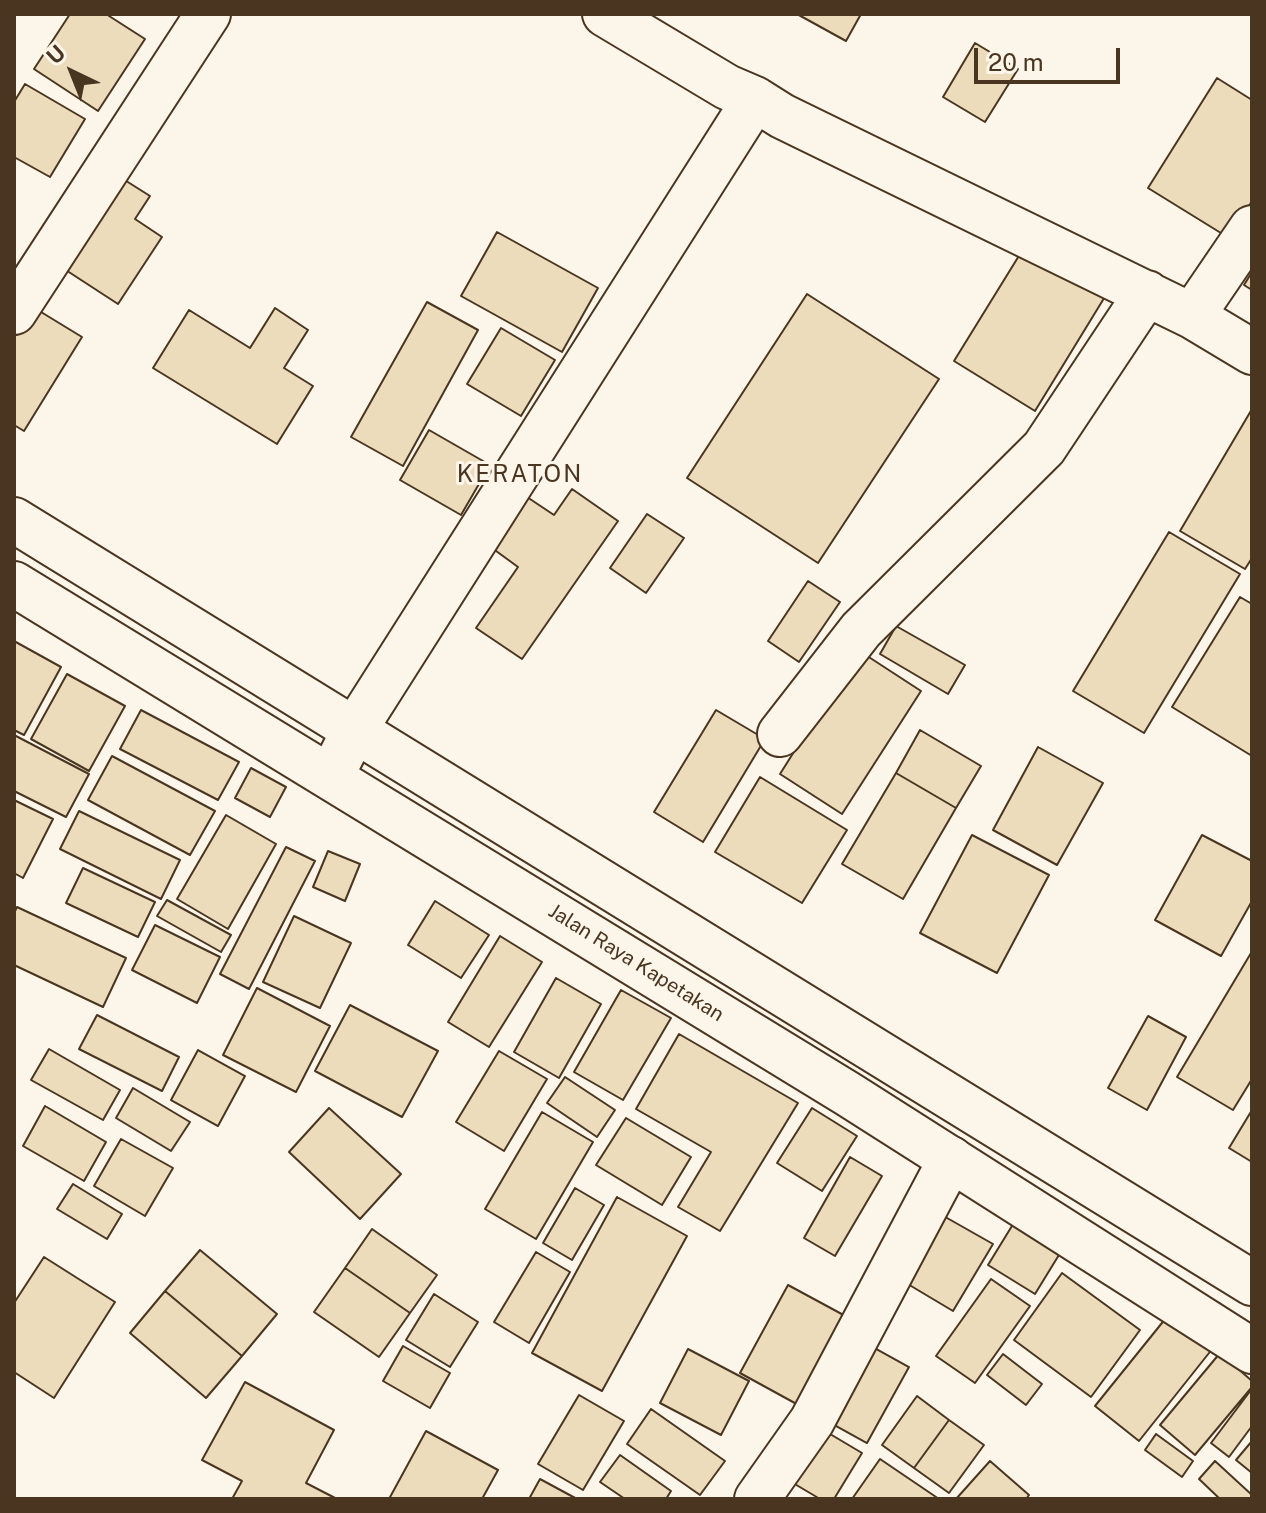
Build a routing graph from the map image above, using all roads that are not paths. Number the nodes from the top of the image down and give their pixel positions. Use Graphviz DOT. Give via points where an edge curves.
graph roads {
  1 [pos="208,14"];
  2 [pos="605,14"];
  3 [pos="755,99"];
  4 [pos="1252,228"];
  5 [pos="1147,293"];
  6 [pos="14,312"];
  7 [pos="1192,316"];
  8 [pos="1252,352"];
  9 [pos="14,520"];
  10 [pos="78,559"];
  11 [pos="14,584"];
  12 [pos="51,606"];
  13 [pos="184,624"];
  14 [pos="158,672"];
  15 [pos="355,729"];
  16 [pos="780,734"];
  17 [pos="331,776"];
  18 [pos="946,1095"];
  19 [pos="914,1136"];
  20 [pos="951,1159"];
  21 [pos="1252,1283"];
  22 [pos="1252,1351"];
  23 [pos="757,1499"];
  1 -- 6 [label="main road"];
  2 -- 3 [label="main road"];
  3 -- 5 [label="main road"];
  3 -- 15 [label="main road"];
  4 -- 7 [label="main road"];
  5 -- 7 [label="main road"];
  5 -- 16 [label="main road" via="1037,456 861,630"];
  7 -- 8 [label="main road"];
  9 -- 10 [label="main road"];
  10 -- 12 [label="main road"];
  10 -- 13 [label="main road"];
  11 -- 12 [label="main road, Jalan Raya Kapetakan"];
  12 -- 14 [label="main road, Jalan Raya Kapetakan"];
  13 -- 14 [label="main road"];
  13 -- 15 [label="main road"];
  14 -- 17 [label="main road, Jalan Raya Kapetakan"];
  15 -- 17 [label="main road"];
  15 -- 18 [label="main road"];
  17 -- 19 [label="main road, Jalan Raya Kapetakan"];
  18 -- 19 [label="main road"];
  18 -- 21 [label="main road"];
  19 -- 20 [label="main road, Jalan Raya Kapetakan"];
  20 -- 22 [label="main road, Jalan Raya Kapetakan"];
  20 -- 23 [label="main road" via="812,1421"];
}
